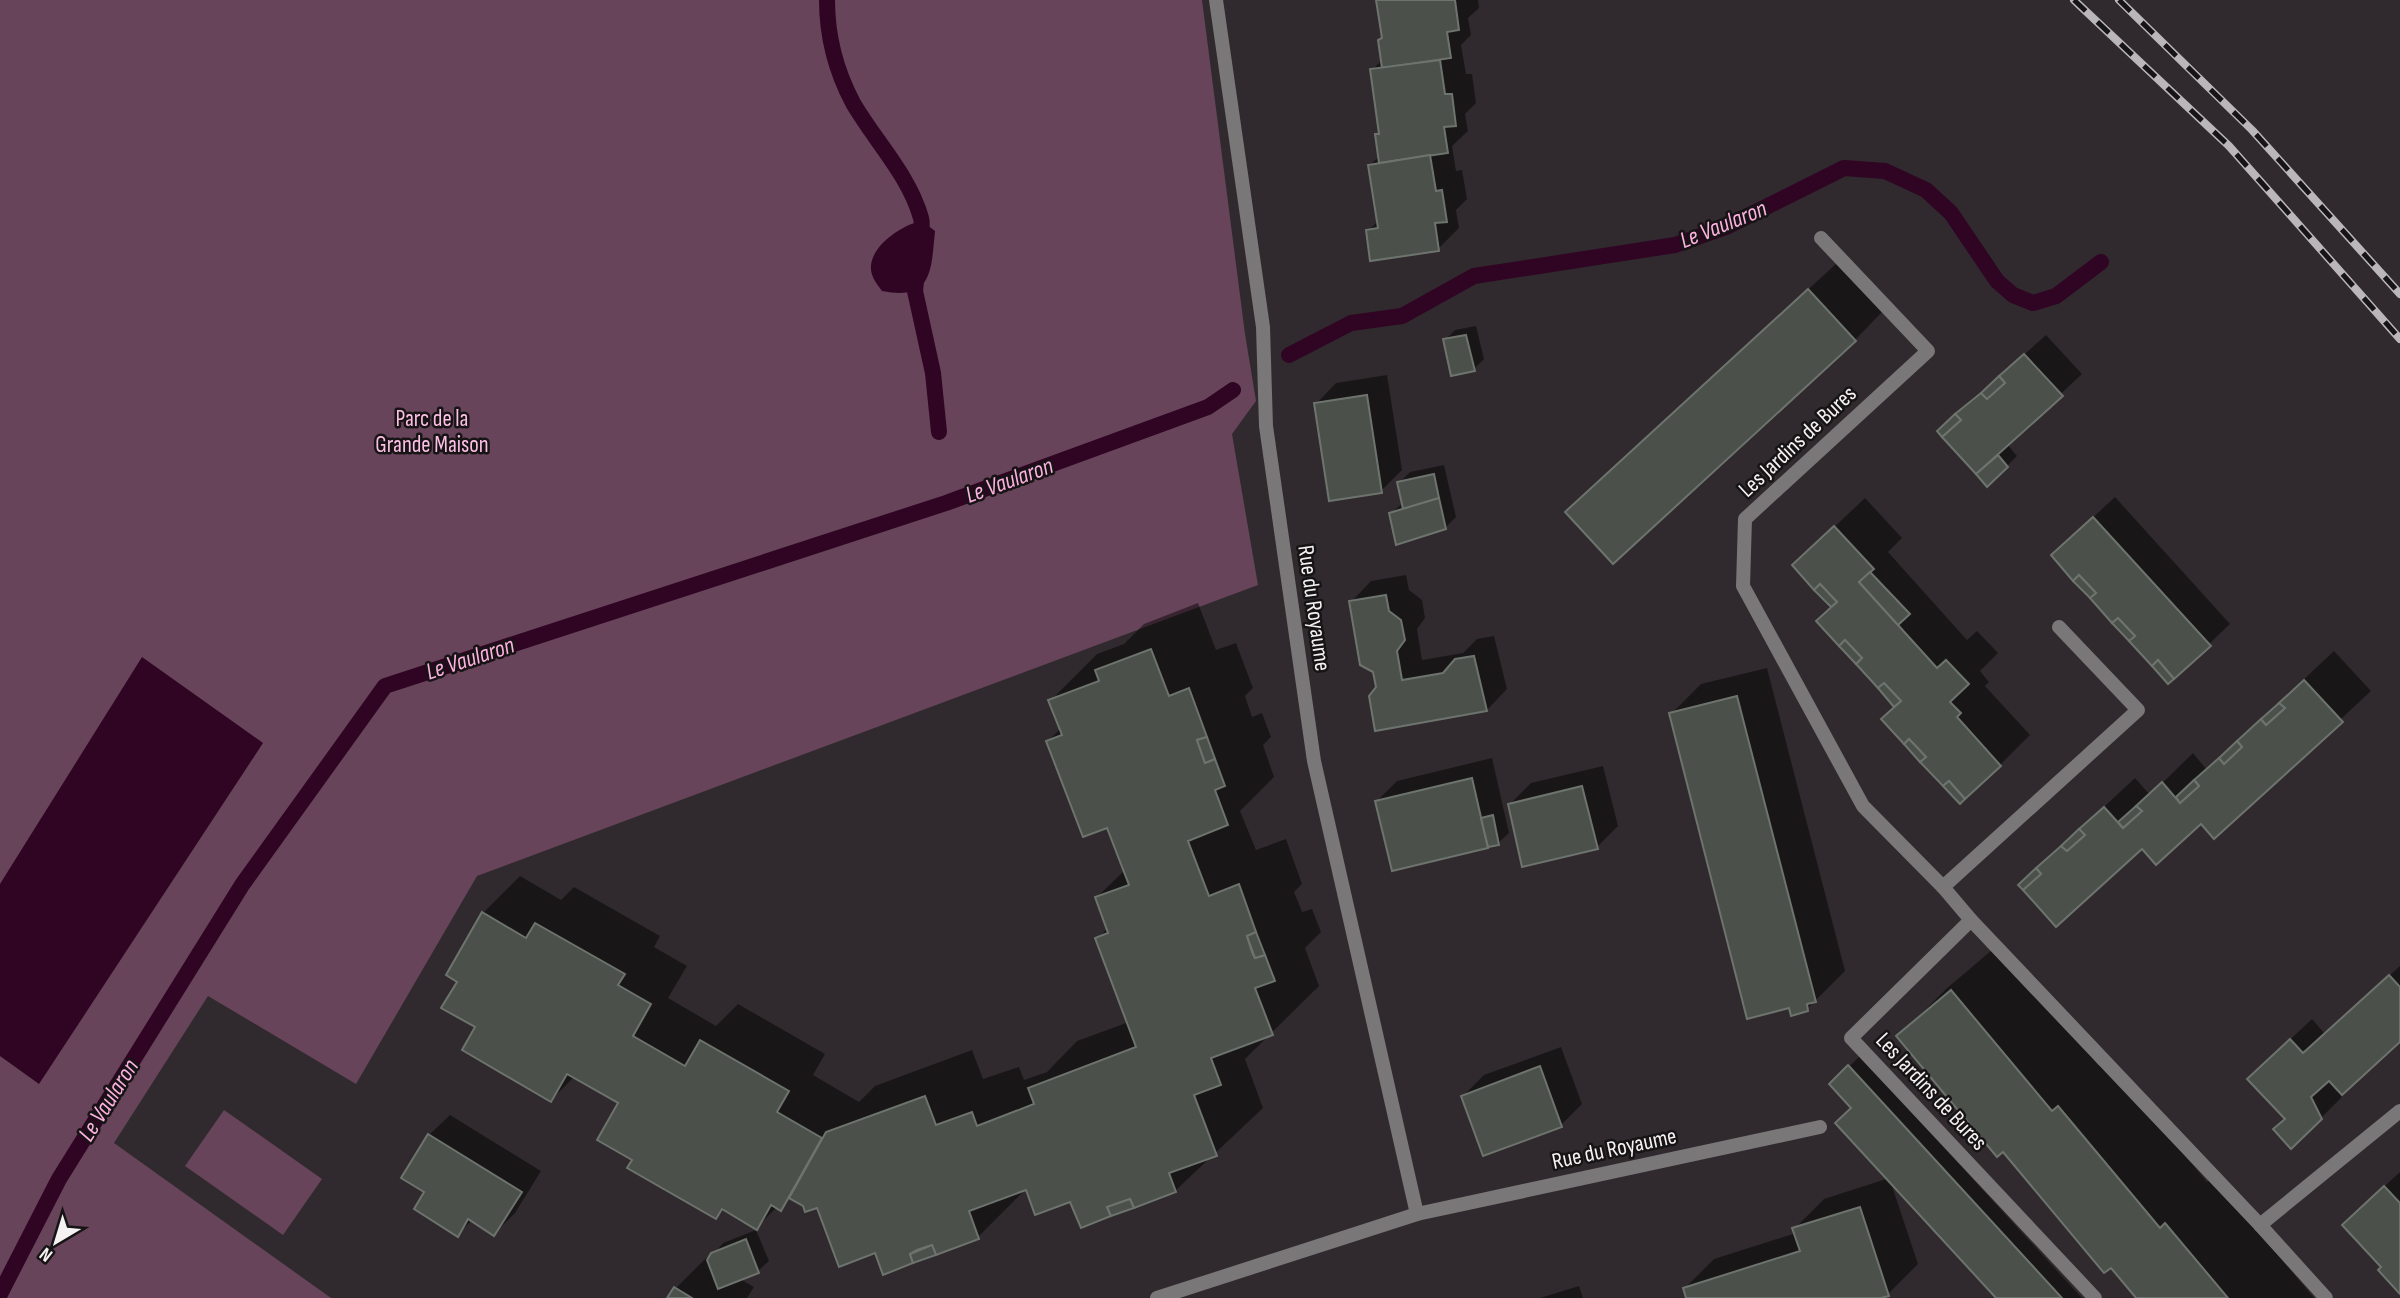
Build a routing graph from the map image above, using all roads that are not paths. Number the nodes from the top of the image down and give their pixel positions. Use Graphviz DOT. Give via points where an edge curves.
graph roads {
  1 [pos="1216,0"];
  2 [pos="1821,238"];
  3 [pos="2059,627"];
  4 [pos="1943,887"];
  5 [pos="1971,920"];
  6 [pos="2400,1111"];
  7 [pos="1820,1127"];
  8 [pos="1417,1214"];
  9 [pos="2260,1225"];
  10 [pos="1157,1298"];
  11 [pos="2095,1298"];
  12 [pos="2326,1298"];
  1 -- 8 [label="street, Rue du Royaume" via="1263,327 1266,426 1314,761"];
  2 -- 4 [label="street, Les Jardins de Bures" via="1928,351 1745,519 1743,586 1863,806"];
  3 -- 4 [label="street" via="2138,710"];
  4 -- 5 [label="street, Les Jardins de Bures"];
  5 -- 9 [label="street, Les Jardins de Bures"];
  5 -- 11 [label="street, Les Jardins de Bures" via="1851,1038"];
  6 -- 9 [label="street"];
  7 -- 8 [label="street, Rue du Royaume"];
  8 -- 10 [label="street, Rue du Royaume"];
  9 -- 12 [label="street, Les Jardins de Bures"];
}
